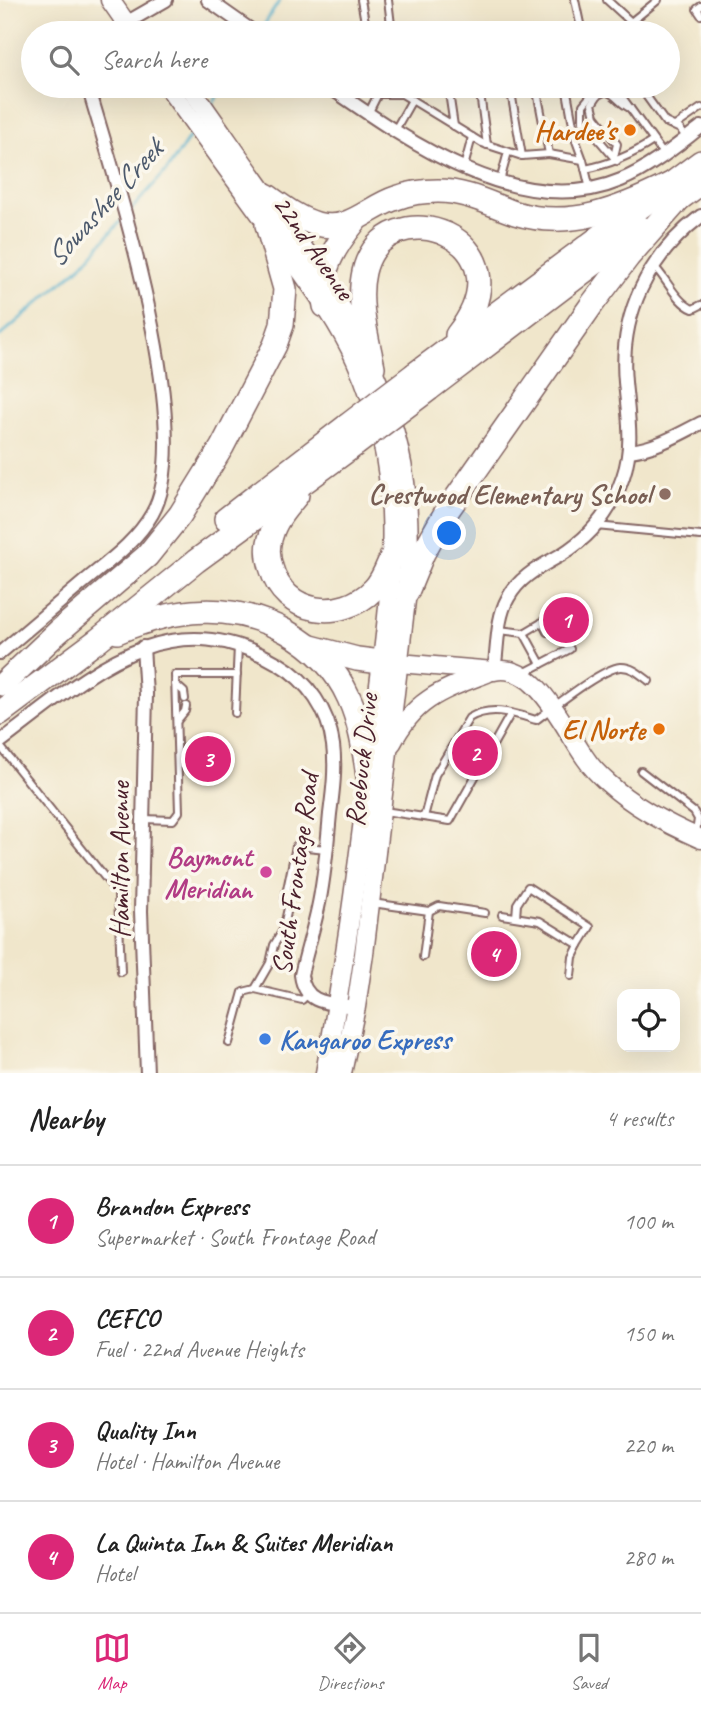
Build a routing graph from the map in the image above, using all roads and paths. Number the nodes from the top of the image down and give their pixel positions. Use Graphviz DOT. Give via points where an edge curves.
graph roads {
  1 [pos="110,0"];
  2 [pos="166,0"];
  3 [pos="208,0"];
  4 [pos="361,0"];
  5 [pos="388,0"];
  6 [pos="575,0"];
  7 [pos="607,0"];
  8 [pos="657,0"];
  9 [pos="701,6"];
  10 [pos="701,15"];
  11 [pos="122,21"];
  12 [pos="140,21"];
  13 [pos="238,21"];
  14 [pos="365,21"];
  15 [pos="391,21"];
  16 [pos="579,21"];
  17 [pos="630,21"];
  18 [pos="632,21"];
  19 [pos="91,98"];
  20 [pos="176,98"];
  21 [pos="196,98"];
  22 [pos="345,98"];
  23 [pos="376,98"];
  24 [pos="409,98"];
  25 [pos="449,98"];
  26 [pos="481,98"];
  27 [pos="512,98"];
  28 [pos="538,98"];
  29 [pos="568,98"];
  30 [pos="589,98"];
  31 [pos="596,98"];
  32 [pos="617,98"];
  33 [pos="623,98"];
  34 [pos="648,98"];
  35 [pos="412,100"];
  36 [pos="630,108"];
  37 [pos="701,108"];
  38 [pos="582,112"];
  39 [pos="368,114"];
  40 [pos="571,115"];
  41 [pos="454,126"];
  42 [pos="675,126"];
  43 [pos="701,127"];
  44 [pos="395,131"];
  45 [pos="472,137"];
  46 [pos="686,138"];
  47 [pos="653,141"];
  48 [pos="487,145"];
  49 [pos="509,152"];
  50 [pos="549,154"];
  51 [pos="664,155"];
  52 [pos="522,156"];
  53 [pos="616,159"];
  54 [pos="583,160"];
  55 [pos="701,162"];
  56 [pos="464,167"];
  57 [pos="585,169"];
  58 [pos="500,181"];
  59 [pos="701,183"];
  60 [pos="590,190"];
  61 [pos="675,192"];
  62 [pos="263,210"];
  63 [pos="701,216"];
  64 [pos="355,221"];
  65 [pos="652,265"];
  66 [pos="324,278"];
  67 [pos="701,305"];
  68 [pos="325,306"];
  69 [pos="444,352"];
  70 [pos="373,367"];
  71 [pos="422,382"];
  72 [pos="701,423"];
  73 [pos="352,435"];
  74 [pos="630,451"];
  75 [pos="393,453"];
  76 [pos="310,476"];
  77 [pos="596,526"];
  78 [pos="701,536"];
  79 [pos="392,556"];
  80 [pos="407,592"];
  81 [pos="542,622"];
  82 [pos="556,627"];
  83 [pos="499,630"];
  84 [pos="547,632"];
  85 [pos="524,633"];
  86 [pos="98,640"];
  87 [pos="566,642"];
  88 [pos="239,646"];
  89 [pos="143,647"];
  90 [pos="311,647"];
  91 [pos="0,653"];
  92 [pos="390,662"];
  93 [pos="541,664"];
  94 [pos="494,671"];
  95 [pos="237,675"];
  96 [pos="520,675"];
  97 [pos="175,679"];
  98 [pos="649,681"];
  99 [pos="2,685"];
  100 [pos="550,705"];
  101 [pos="0,713"];
  102 [pos="235,713"];
  103 [pos="511,713"];
  104 [pos="177,721"];
  105 [pos="0,744"];
  106 [pos="389,751"];
  107 [pos="641,771"];
  108 [pos="368,776"];
  109 [pos="382,810"];
  110 [pos="424,817"];
  111 [pos="143,819"];
  112 [pos="698,838"];
  113 [pos="327,849"];
  114 [pos="371,903"];
  115 [pos="429,911"];
  116 [pos="485,913"];
  117 [pos="502,915"];
  118 [pos="516,917"];
  119 [pos="579,944"];
  120 [pos="423,957"];
  121 [pos="121,972"];
  122 [pos="570,975"];
  123 [pos="255,989"];
  124 [pos="308,994"];
  125 [pos="338,1004"];
  126 [pos="356,1007"];
  127 [pos="229,1043"];
  128 [pos="146,1073"];
  129 [pos="325,1073"];
  130 [pos="342,1073"];
  1 -- 11 [label="main road"];
  2 -- 12 [label="street"];
  3 -- 13 [label="street"];
  4 -- 14 [label="lane"];
  5 -- 15 [label="lane"];
  6 -- 16 [label="lane"];
  7 -- 17 [label="lane"];
  8 -- 18 [label="lane"];
  9 -- 10 [label="lane" via="697,9"];
  19 -- 91 [label="street" via="145,297 160,374 163,482 153,514 123,549"];
  20 -- 62 [label="main road, 22nd Avenue"];
  21 -- 62 [label="main road, 22nd Avenue"];
  22 -- 39 [label="street"];
  23 -- 39 [label="lane"];
  24 -- 35 [label="lane"];
  25 -- 41 [label="lane"];
  26 -- 48 [label="lane"];
  27 -- 52 [label="lane"];
  28 -- 50 [label="lane"];
  29 -- 40 [label="lane"];
  30 -- 38 [label="lane"];
  31 -- 53 [label="lane" via="592,104 595,116 617,144"];
  32 -- 36 [label="lane"];
  33 -- 36 [label="lane"];
  34 -- 42 [label="lane" via="665,122"];
  35 -- 41 [label="lane"];
  35 -- 44 [label="lane"];
  36 -- 47 [label="lane"];
  37 -- 42 [label="lane"];
  38 -- 40 [label="lane"];
  38 -- 53 [label="lane" via="583,121"];
  39 -- 44 [label="street"];
  40 -- 54 [label="lane"];
  41 -- 45 [label="lane"];
  42 -- 46 [label="lane"];
  43 -- 46 [label="street"];
  44 -- 56 [label="street"];
  45 -- 48 [label="lane"];
  45 -- 56 [label="lane"];
  46 -- 51 [label="street"];
  47 -- 51 [label="lane"];
  47 -- 53 [label="lane"];
  48 -- 49 [label="lane"];
  49 -- 52 [label="lane"];
  49 -- 58 [label="lane"];
  50 -- 52 [label="lane"];
  50 -- 54 [label="lane"];
  51 -- 60 [label="street" via="620,181"];
  53 -- 57 [label="lane"];
  54 -- 57 [label="lane"];
  55 -- 61 [label="highway"];
  56 -- 58 [label="street"];
  57 -- 60 [label="lane"];
  58 -- 60 [label="street" via="539,192"];
  59 -- 61 [label="highway"];
  61 -- 64 [label="highway" via="568,219 542,219 439,191 395,198"];
  61 -- 69 [label="highway"];
  61 -- 71 [label="highway"];
  61 -- 80 [label="highway" via="453,503"];
  62 -- 64 [label="highway" via="317,225"];
  62 -- 66 [label="main road, 22nd Avenue"];
  62 -- 68 [label="main road, 22nd Avenue"];
  62 -- 99 [label="highway" via="285,289 282,325 216,458 147,556"];
  63 -- 65 [label="street"];
  64 -- 66 [label="highway" via="335,247"];
  65 -- 67 [label="lane" via="686,306"];
  65 -- 74 [label="street" via="634,304 624,342"];
  66 -- 68 [label="highway"];
  66 -- 70 [label="main road, 22nd Avenue"];
  68 -- 75 [label="main road, 22nd Avenue" via="356,361"];
  69 -- 70 [label="highway" via="474,311 478,273 470,254 454,237 432,228 409,228 387,237 364,271 364,319"];
  69 -- 71 [label="highway"];
  70 -- 75 [label="main road, 22nd Avenue"];
  71 -- 73 [label="highway, bridge"];
  72 -- 74 [label="street" via="659,444"];
  73 -- 76 [label="highway"];
  73 -- 99 [label="highway"];
  74 -- 77 [label="street" via="618,493"];
  75 -- 79 [label="main road, Roebuck Drive"];
  75 -- 80 [label="main road, Roebuck Drive" via="409,516"];
  76 -- 79 [label="highway" via="270,536 272,571 284,592 311,609 340,609 374,588"];
  76 -- 86 [label="highway"];
  77 -- 78 [label="lane"];
  77 -- 83 [label="street" via="517,584 505,603"];
  79 -- 92 [label="main road, Roebuck Drive"];
  80 -- 92 [label="main road, Roebuck Drive"];
  81 -- 82 [label="lane" via="551,617"];
  81 -- 84 [label="lane"];
  81 -- 85 [label="lane"];
  83 -- 85 [label="lane"];
  83 -- 94 [label="street"];
  85 -- 93 [label="lane"];
  86 -- 90 [label="highway" via="165,615 218,611 264,621"];
  86 -- 101 [label="highway"];
  87 -- 93 [label="lane" via="570,649 557,651"];
  88 -- 89 [label="street, South Frontage Road" via="183,640"];
  88 -- 95 [label="lane"];
  88 -- 113 [label="street, South Frontage Road" via="270,658 298,678 328,722 334,774"];
  89 -- 105 [label="street, South Frontage Road" via="96,670"];
  89 -- 111 [label="street, Hamilton Avenue"];
  90 -- 92 [label="highway"];
  90 -- 108 [label="highway" via="348,696"];
  92 -- 94 [label="main road"];
  92 -- 106 [label="main road, Roebuck Drive"];
  92 -- 108 [label="main road, Roebuck Drive"];
  93 -- 96 [label="lane"];
  94 -- 96 [label="main road"];
  94 -- 100 [label="main road"];
  94 -- 106 [label="main road" via="422,702"];
  95 -- 97 [label="lane"];
  95 -- 102 [label="lane"];
  96 -- 100 [label="main road" via="541,691"];
  97 -- 104 [label="lane"];
  97 -- 104 [label="lane" via="185,703"];
  98 -- 100 [label="lane" via="629,668 613,668"];
  100 -- 103 [label="lane" via="536,720"];
  100 -- 112 [label="main road" via="585,759 610,785"];
  103 -- 110 [label="lane" via="450,821"];
  103 -- 110 [label="lane" via="484,712 469,718 435,775"];
  104 -- 111 [label="lane" via="179,812 173,820"];
  105 -- 121 [label="lane" via="118,894"];
  106 -- 109 [label="main road, Roebuck Drive"];
  107 -- 112 [label="lane" via="694,812"];
  108 -- 125 [label="main road, Roebuck Drive"];
  109 -- 110 [label="lane"];
  109 -- 114 [label="main road, Roebuck Drive"];
  111 -- 128 [label="street, Hamilton Avenue"];
  113 -- 123 [label="lane" via="296,846 283,930"];
  113 -- 124 [label="street, South Frontage Road" via="301,975"];
  114 -- 115 [label="lane"];
  114 -- 126 [label="main road, Roebuck Drive"];
  115 -- 116 [label="lane" via="439,906"];
  115 -- 120 [label="lane"];
  117 -- 118 [label="lane"];
  118 -- 119 [label="lane" via="540,921"];
  118 -- 119 [label="lane" via="517,904 528,887 590,927"];
  119 -- 122 [label="lane"];
  123 -- 124 [label="lane" via="302,1000"];
  123 -- 127 [label="lane" via="243,992"];
  124 -- 125 [label="street, South Frontage Road"];
  125 -- 126 [label="street, South Frontage Road"];
  125 -- 129 [label="main road, Roebuck Drive"];
  126 -- 130 [label="main road, Roebuck Drive"];
}
